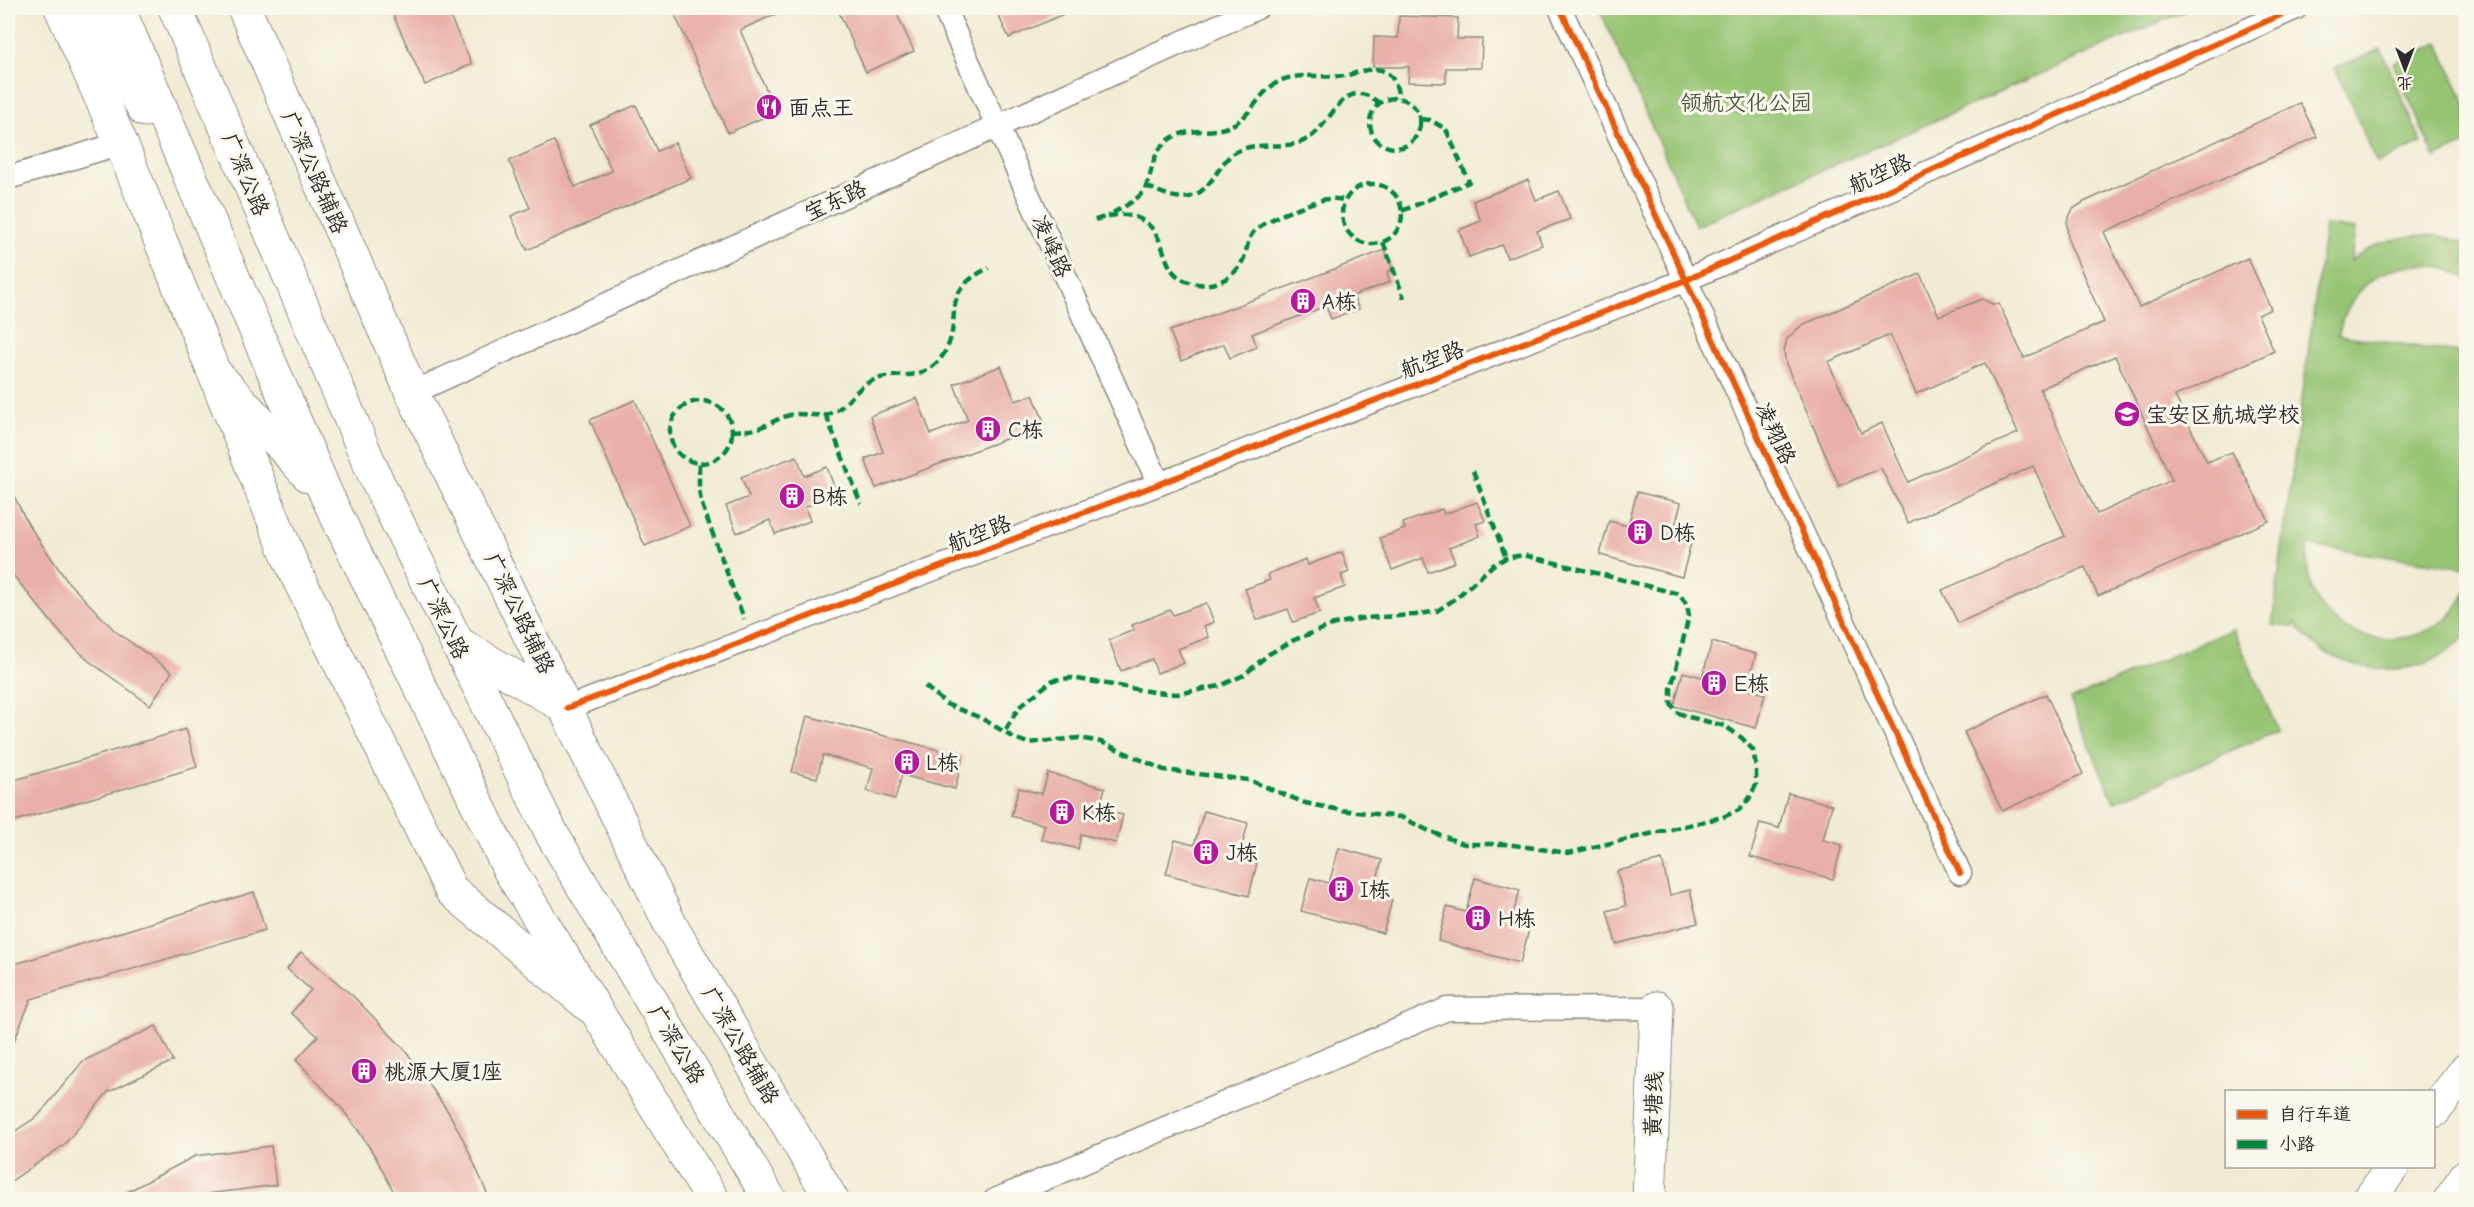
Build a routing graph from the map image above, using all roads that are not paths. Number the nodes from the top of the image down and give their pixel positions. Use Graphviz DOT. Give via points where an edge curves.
graph roads {
  1 [pos="61,8"];
  2 [pos="80,8"];
  3 [pos="118,8"];
  4 [pos="175,8"];
  5 [pos="244,8"];
  6 [pos="944,8"];
  7 [pos="1257,8"];
  8 [pos="1560,8"];
  9 [pos="2296,8"];
  10 [pos="998,126"];
  11 [pos="122,143"];
  12 [pos="8,178"];
  13 [pos="197,192"];
  14 [pos="1686,280"];
  15 [pos="215,373"];
  16 [pos="412,393"];
  17 [pos="1159,484"];
  18 [pos="326,494"];
  19 [pos="456,642"];
  20 [pos="567,708"];
  21 [pos="1960,873"];
  22 [pos="1657,1008"];
  23 [pos="597,1012"];
  24 [pos="2466,1070"];
  25 [pos="2435,1109"];
  26 [pos="2392,1168"];
  27 [pos="2466,1176"];
  28 [pos="712,1200"];
  29 [pos="770,1200"];
  30 [pos="832,1200"];
  31 [pos="995,1200"];
  32 [pos="1649,1200"];
  33 [pos="2369,1200"];
  34 [pos="2450,1200"];
  1 -- 11 [label="main road"];
  2 -- 13 [label="main road"];
  3 -- 13 [label="main road"];
  4 -- 19 [label="main road, 广深公路" via="377,481"];
  5 -- 16 [label="main road, 广深公路辅路"];
  6 -- 10 [label="street, 凌峰路"];
  7 -- 10 [label="street, 宝东路"];
  8 -- 14 [label="street, 凌翔路"];
  9 -- 14 [label="street, 航空路"];
  10 -- 16 [label="street, 宝东路"];
  10 -- 17 [label="street, 凌峰路"];
  11 -- 12 [label="street"];
  11 -- 15 [label="main road"];
  13 -- 18 [label="main road"];
  14 -- 17 [label="street, 航空路"];
  14 -- 21 [label="street, 凌翔路"];
  15 -- 18 [label="main road"];
  15 -- 23 [label="main road" via="292,565 451,890"];
  16 -- 20 [label="main road, 广深公路辅路"];
  17 -- 20 [label="street, 航空路"];
  18 -- 23 [label="main road" via="509,869"];
  19 -- 20 [label="main road"];
  19 -- 29 [label="main road, 广深公路" via="553,836"];
  20 -- 30 [label="main road, 广深公路辅路" via="671,926"];
  22 -- 31 [label="street" via="1447,1009"];
  22 -- 32 [label="main road, 黄塘线"];
  23 -- 28 [label="main road"];
  24 -- 25 [label="main road"];
  26 -- 33 [label="main road"];
  27 -- 34 [label="main road"];
}
